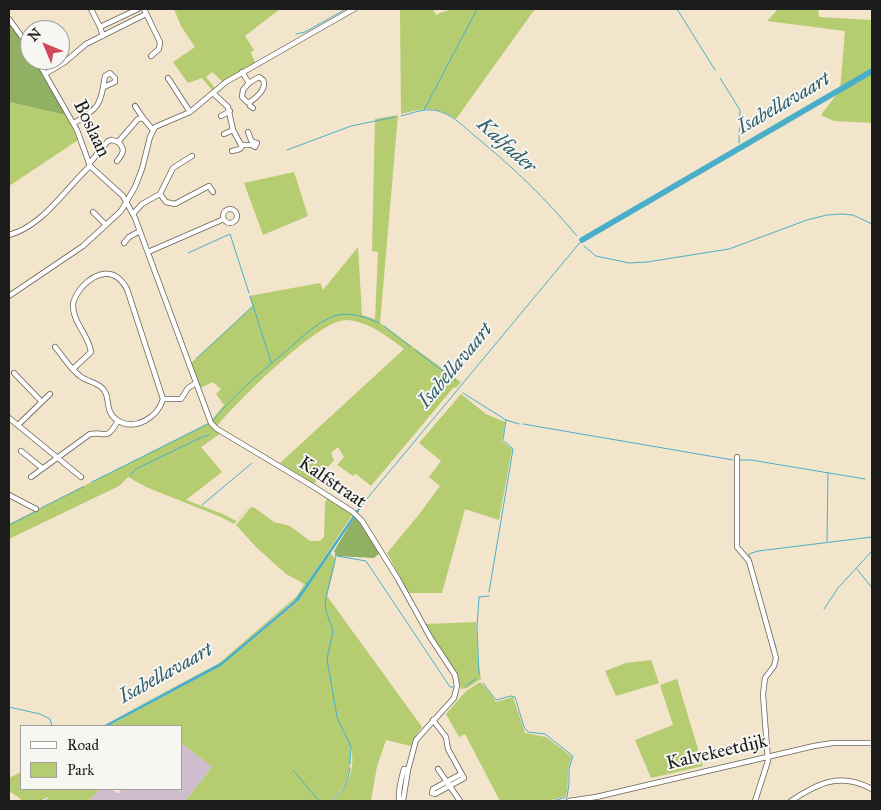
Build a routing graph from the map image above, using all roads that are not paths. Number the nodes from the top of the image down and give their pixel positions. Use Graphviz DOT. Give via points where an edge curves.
graph roads {
  1 [pos="90,9"];
  2 [pos="138,9"];
  3 [pos="144,9"];
  4 [pos="354,9"];
  5 [pos="146,14"];
  6 [pos="9,19"];
  7 [pos="100,28"];
  8 [pos="20,34"];
  9 [pos="103,36"];
  10 [pos="151,56"];
  11 [pos="43,70"];
  12 [pos="242,72"];
  13 [pos="45,74"];
  14 [pos="168,78"];
  15 [pos="249,83"];
  16 [pos="104,87"];
  17 [pos="213,93"];
  18 [pos="249,102"];
  19 [pos="135,106"];
  20 [pos="252,108"];
  21 [pos="230,111"];
  22 [pos="190,112"];
  23 [pos="221,116"];
  24 [pos="239,117"];
  25 [pos="143,118"];
  26 [pos="231,118"];
  27 [pos="74,123"];
  28 [pos="153,130"];
  29 [pos="233,130"];
  30 [pos="248,132"];
  31 [pos="224,134"];
  32 [pos="118,142"];
  33 [pos="254,144"];
  34 [pos="242,146"];
  35 [pos="263,146"];
  36 [pos="232,151"];
  37 [pos="192,156"];
  38 [pos="117,161"];
  39 [pos="89,165"];
  40 [pos="213,192"];
  41 [pos="160,194"];
  42 [pos="127,203"];
  43 [pos="92,212"];
  44 [pos="133,214"];
  45 [pos="224,219"];
  46 [pos="106,226"];
  47 [pos="140,231"];
  48 [pos="9,235"];
  49 [pos="124,244"];
  50 [pos="148,252"];
  51 [pos="9,296"];
  52 [pos="55,347"];
  53 [pos="73,369"];
  54 [pos="14,373"];
  55 [pos="196,384"];
  56 [pos="50,394"];
  57 [pos="163,399"];
  58 [pos="42,402"];
  59 [pos="9,418"];
  60 [pos="118,421"];
  61 [pos="18,425"];
  62 [pos="21,451"];
  63 [pos="57,457"];
  64 [pos="737,457"];
  65 [pos="42,468"];
  66 [pos="31,477"];
  67 [pos="81,477"];
  68 [pos="9,496"];
  69 [pos="36,509"];
  70 [pos="434,720"];
  71 [pos="872,743"];
  72 [pos="768,756"];
  73 [pos="438,768"];
  74 [pos="408,770"];
  75 [pos="461,774"];
  76 [pos="447,782"];
  77 [pos="451,786"];
  78 [pos="872,789"];
  79 [pos="596,799"];
  80 [pos="399,801"];
  81 [pos="403,801"];
  82 [pos="460,801"];
  83 [pos="569,801"];
  84 [pos="755,801"];
  85 [pos="790,801"];
  1 -- 7 [label="street"];
  2 -- 7 [label="street"];
  3 -- 5 [label="street"];
  4 -- 12 [label="street"];
  5 -- 9 [label="street"];
  5 -- 10 [label="street" via="160,42 159,49"];
  6 -- 8 [label="street"];
  7 -- 9 [label="street"];
  9 -- 13 [label="street" via="86,44"];
  11 -- 13 [label="street, Boslaan"];
  12 -- 15 [label="street"];
  12 -- 17 [label="street"];
  13 -- 27 [label="street, Boslaan"];
  14 -- 22 [label="street"];
  15 -- 18 [label="street" via="242,94"];
  15 -- 18 [label="street" via="259,78 265,84"];
  16 -- 27 [label="street" via="98,106"];
  17 -- 21 [label="street" via="226,103"];
  17 -- 22 [label="street"];
  18 -- 20 [label="street"];
  19 -- 25 [label="street"];
  21 -- 23 [label="street"];
  21 -- 26 [label="street"];
  22 -- 28 [label="street"];
  24 -- 26 [label="street"];
  25 -- 28 [label="street"];
  25 -- 32 [label="street" via="138,119"];
  26 -- 29 [label="street"];
  27 -- 39 [label="street, Boslaan"];
  28 -- 42 [label="street" via="142,169"];
  29 -- 31 [label="street"];
  29 -- 34 [label="street"];
  30 -- 33 [label="street"];
  32 -- 38 [label="street" via="124,150"];
  32 -- 39 [label="street" via="108,141"];
  33 -- 34 [label="street"];
  33 -- 35 [label="street"];
  34 -- 36 [label="street"];
  37 -- 41 [label="street" via="173,168"];
  39 -- 42 [label="street, Boslaan"];
  39 -- 48 [label="street" via="34,222"];
  40 -- 41 [label="street" via="209,186 175,204 166,202"];
  41 -- 44 [label="street" via="142,204"];
  42 -- 44 [label="street, Kalfstraat"];
  42 -- 46 [label="street"];
  43 -- 46 [label="street"];
  44 -- 47 [label="street, Kalfstraat"];
  45 -- 50 [label="street"];
  46 -- 51 [label="street" via="83,246"];
  47 -- 49 [label="street"];
  47 -- 50 [label="street, Kalfstraat"];
  50 -- 55 [label="street, Kalfstraat"];
  52 -- 53 [label="street"];
  53 -- 57 [label="street" via="90,352 74,313 74,300 90,279 109,274 119,279 127,289"];
  53 -- 60 [label="street" via="80,377 101,386 109,411"];
  54 -- 58 [label="street"];
  55 -- 57 [label="street" via="188,388 181,399"];
  55 -- 70 [label="street, Kalfstraat" via="209,420 217,429 355,514 366,526 456,678 454,698"];
  56 -- 58 [label="street"];
  57 -- 60 [label="street" via="151,418 136,424"];
  58 -- 61 [label="street"];
  59 -- 61 [label="street"];
  60 -- 63 [label="street" via="111,433 90,434"];
  61 -- 63 [label="street"];
  62 -- 65 [label="street"];
  63 -- 65 [label="street"];
  63 -- 67 [label="street"];
  64 -- 72 [label="street" via="736,546 748,561 776,658 763,687"];
  65 -- 66 [label="street"];
  68 -- 69 [label="street"];
  70 -- 74 [label="street, Kalfstraat" via="416,740"];
  70 -- 75 [label="street" via="446,737 448,749"];
  71 -- 72 [label="street, Kalvekeetdijk" via="820,744"];
  72 -- 79 [label="street, Kalvekeetdijk"];
  72 -- 84 [label="street"];
  73 -- 76 [label="street"];
  74 -- 80 [label="street" via="404,769"];
  74 -- 81 [label="street, Kalfstraat"];
  75 -- 76 [label="street"];
  75 -- 77 [label="street" via="464,778"];
  76 -- 77 [label="street"];
  76 -- 77 [label="street" via="433,789 432,793"];
  77 -- 82 [label="street"];
  78 -- 85 [label="street" via="849,780 833,781 811,788"];
  79 -- 83 [label="street, Kalvekeetdijk"];
}
